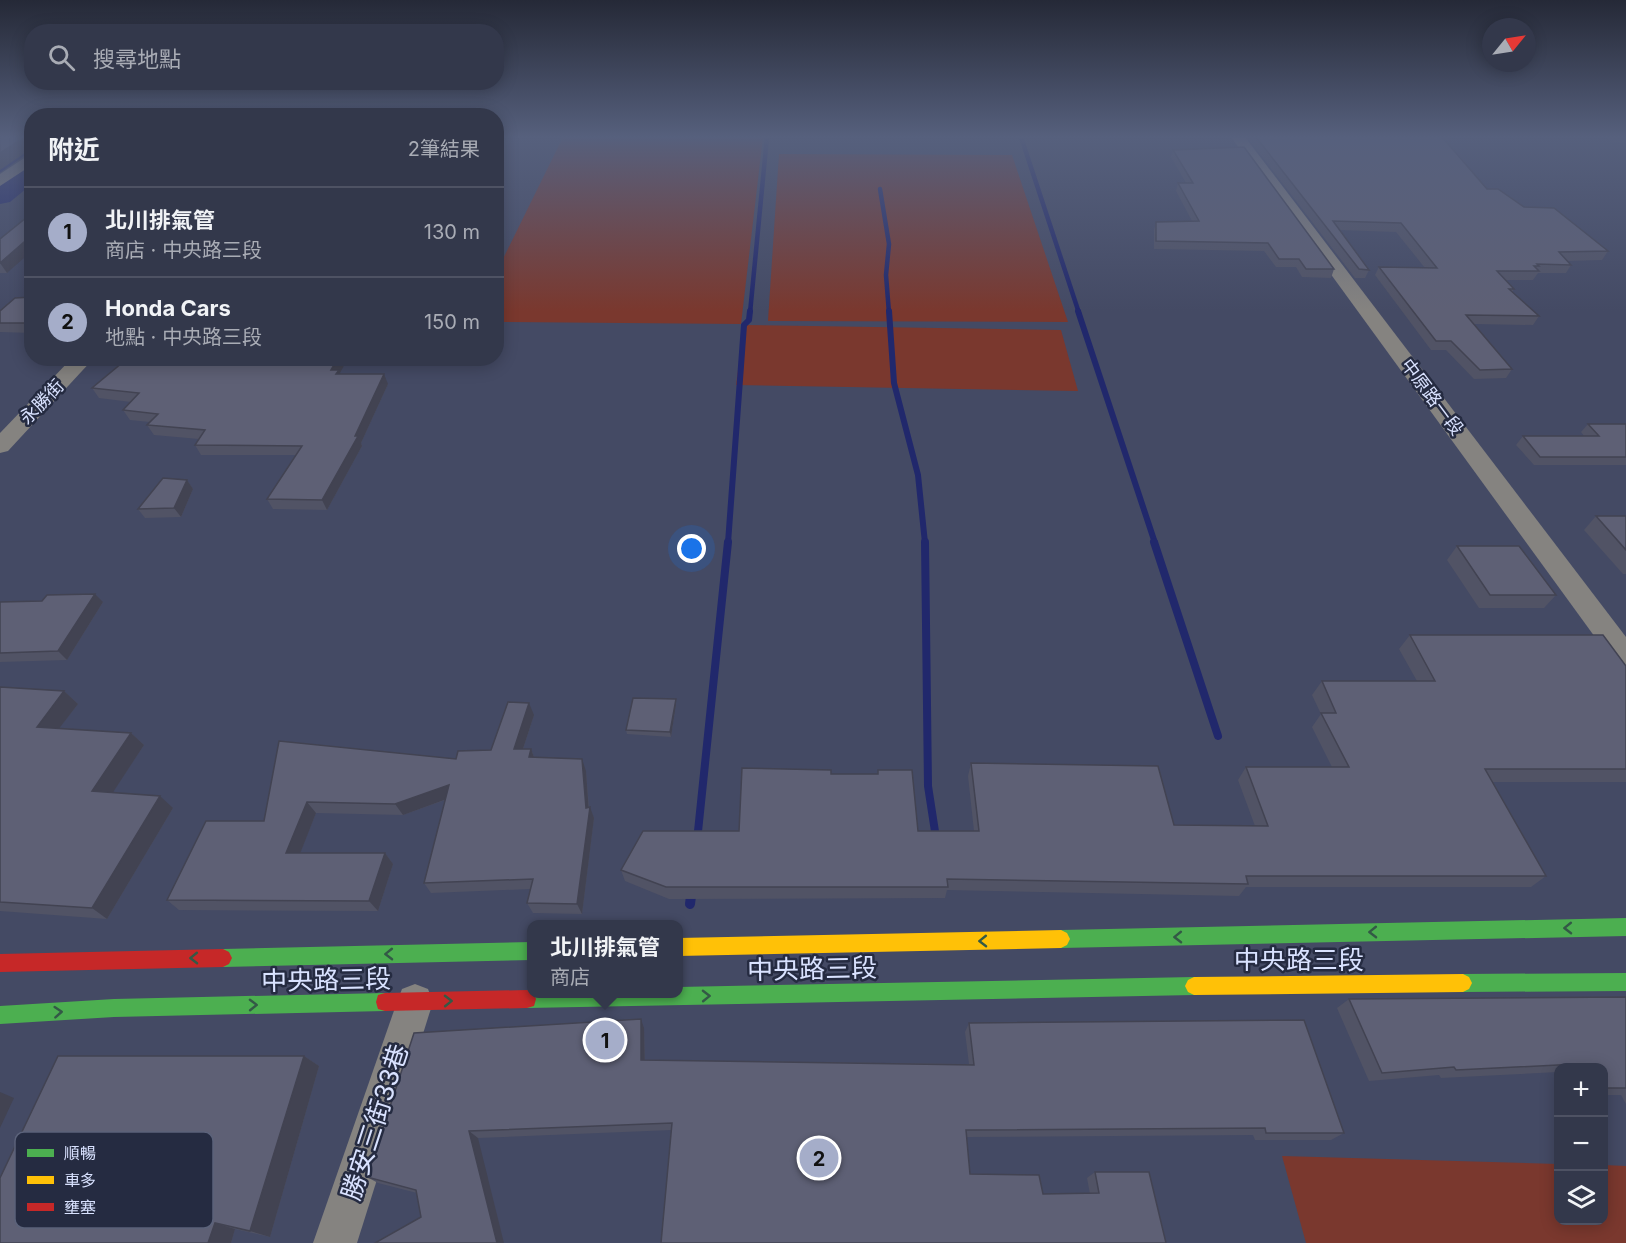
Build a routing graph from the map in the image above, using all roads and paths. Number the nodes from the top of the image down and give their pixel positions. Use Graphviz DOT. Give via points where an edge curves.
graph roads {
  1 [pos="1281,195"];
  2 [pos="76,366"];
  3 [pos="0,446"];
  4 [pos="1626,658"];
  5 [pos="1626,927"];
  6 [pos="683,947"];
  7 [pos="527,951"];
  8 [pos="0,963"];
  9 [pos="1626,982"];
  10 [pos="683,996"];
  11 [pos="603,998"];
  12 [pos="415,1002"];
  13 [pos="0,1015"];
  14 [pos="336,1243"];
  1 -- 4 [label="street, 中原路一段"];
  2 -- 3 [label="street, 永勝街"];
  5 -- 6 [label="street, 中央路三段, one-way"];
  7 -- 8 [label="street, 中央路三段, one-way"];
  10 -- 9 [label="street, 中央路三段, one-way" via="1215,985"];
  12 -- 11 [label="street, 中央路三段, one-way"];
  13 -- 12 [label="street, 中央路三段, one-way" via="114,1008"];
  12 -- 14 [label="street, 勝安三街33巷"];
}
